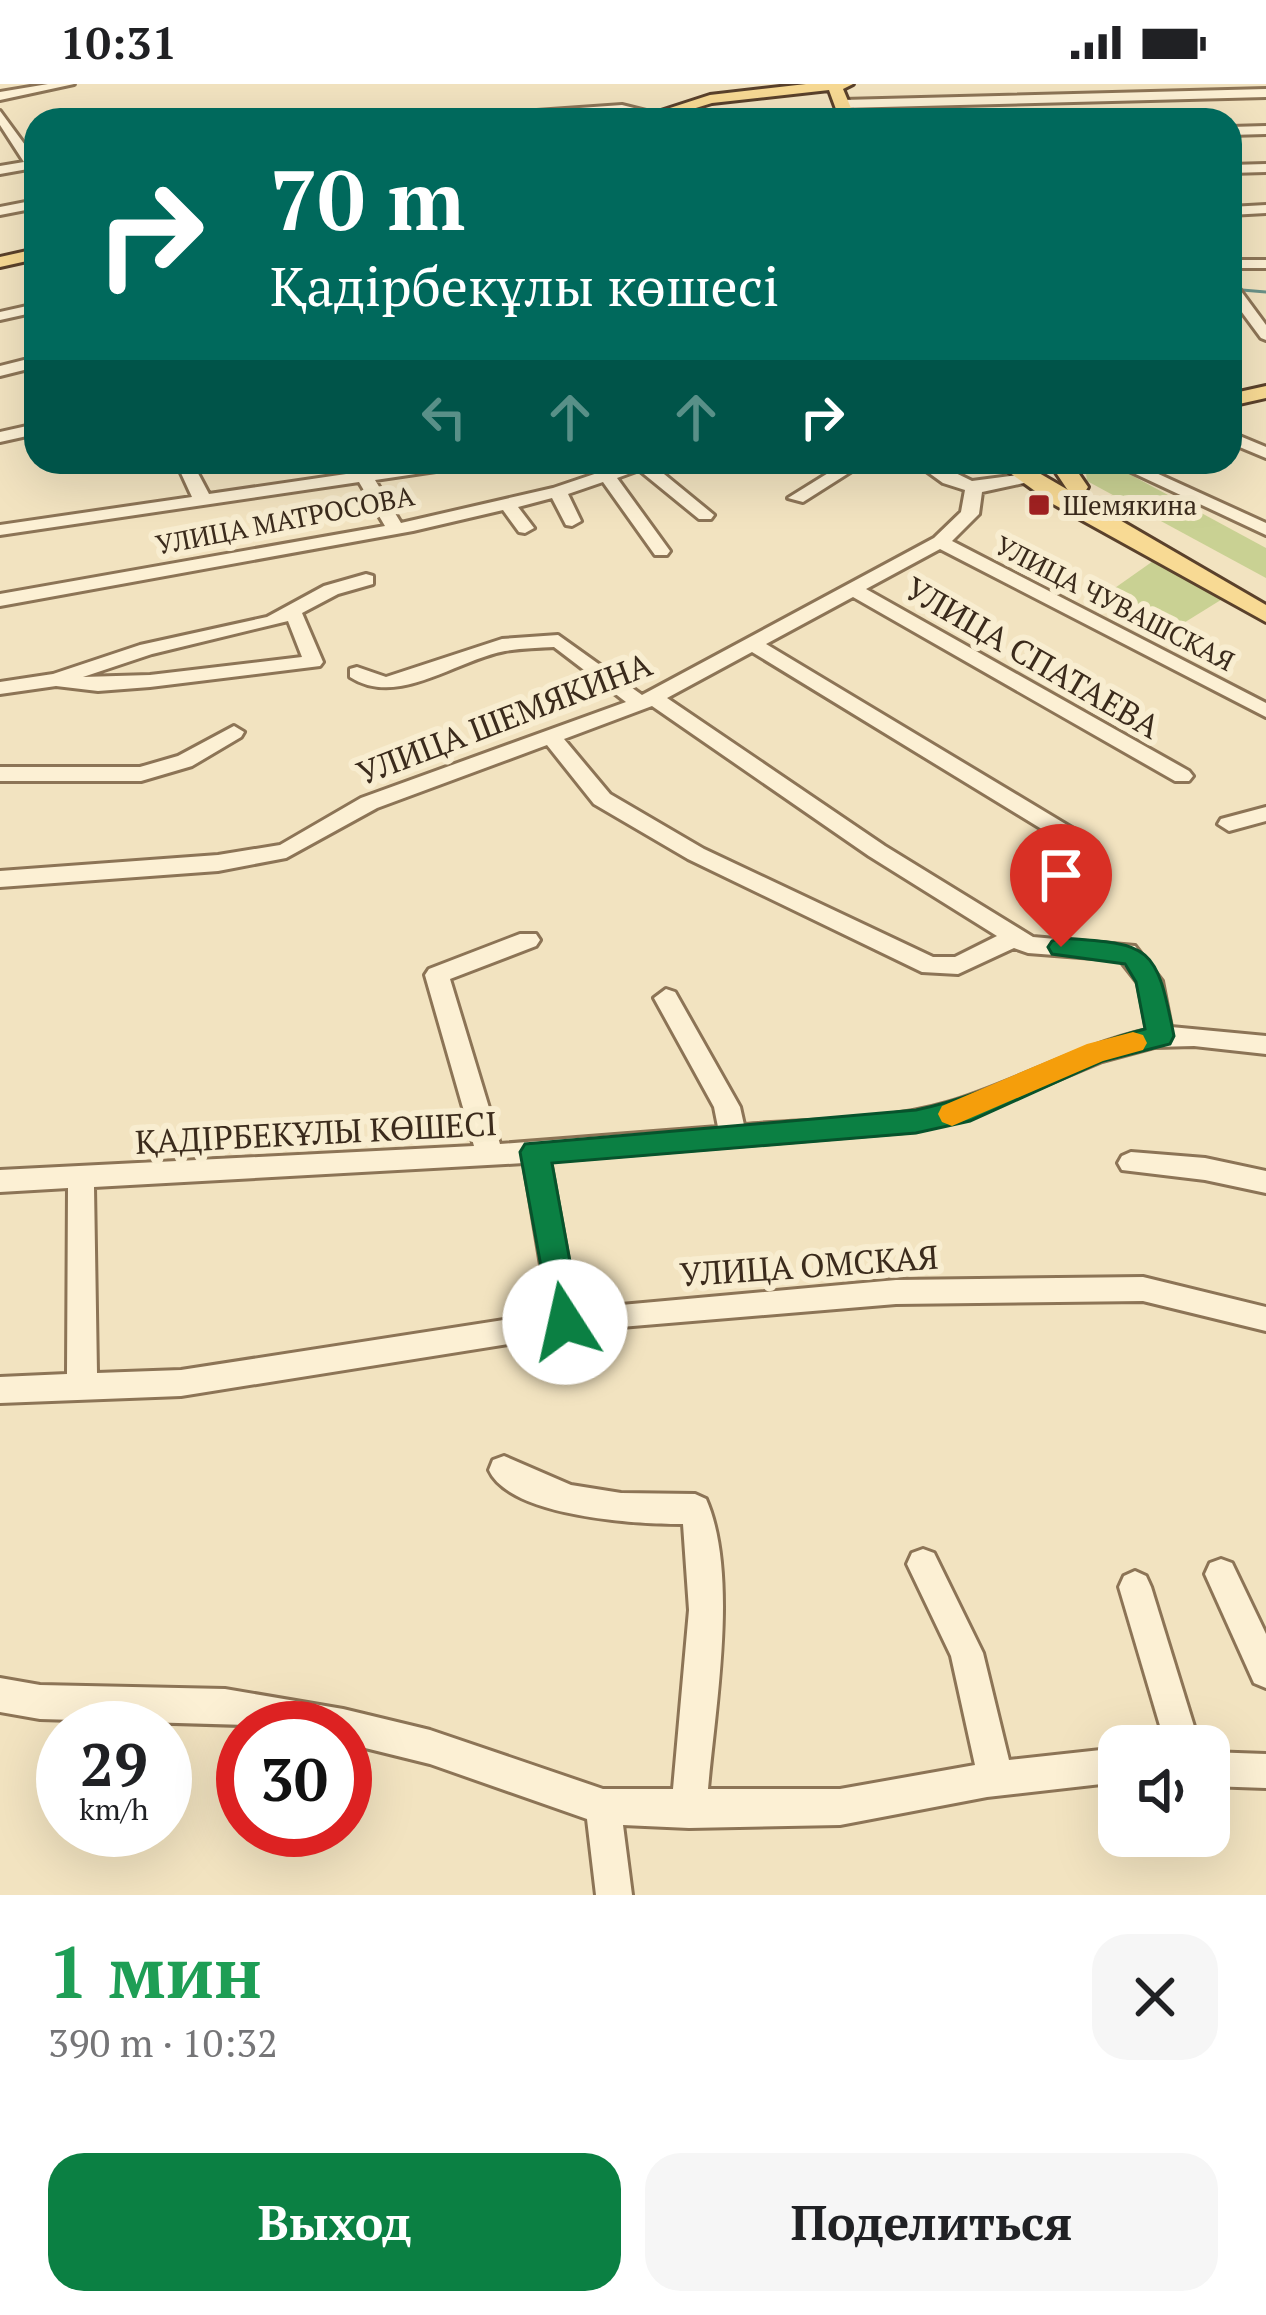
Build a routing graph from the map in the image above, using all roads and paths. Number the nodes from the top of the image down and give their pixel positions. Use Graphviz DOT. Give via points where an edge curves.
graph roads {
  1 [pos="68,84"];
  2 [pos="846,84"];
  3 [pos="1079,84"];
  4 [pos="1266,93"];
  5 [pos="0,96"];
  6 [pos="831,98"];
  7 [pos="1090,98"];
  8 [pos="681,108"];
  9 [pos="1097,108"];
  10 [pos="0,115"];
  11 [pos="5,129"];
  12 [pos="24,152"];
  13 [pos="1242,303"];
  14 [pos="1266,335"];
  15 [pos="192,474"];
  16 [pos="378,474"];
  17 [pos="617,474"];
  18 [pos="657,474"];
  19 [pos="839,474"];
  20 [pos="941,474"];
  21 [pos="1020,474"];
  22 [pos="1038,474"];
  23 [pos="1066,474"];
  24 [pos="1144,474"];
  25 [pos="364,476"];
  26 [pos="608,477"];
  27 [pos="974,490"];
  28 [pos="558,492"];
  29 [pos="1069,493"];
  30 [pos="797,499"];
  31 [pos="201,500"];
  32 [pos="507,504"];
  33 [pos="704,515"];
  34 [pos="572,521"];
  35 [pos="525,528"];
  36 [pos="396,529"];
  37 [pos="0,530"];
  38 [pos="1266,530"];
  39 [pos="940,542"];
  40 [pos="661,551"];
  41 [pos="366,580"];
  42 [pos="854,590"];
  43 [pos="1266,591"];
  44 [pos="0,600"];
  45 [pos="1266,615"];
  46 [pos="289,616"];
  47 [pos="754,644"];
  48 [pos="357,673"];
  49 [pos="56,680"];
  50 [pos="0,688"];
  51 [pos="647,701"];
  52 [pos="1266,711"];
  53 [pos="234,732"];
  54 [pos="553,739"];
  55 [pos="0,774"];
  56 [pos="1182,776"];
  57 [pos="1266,814"];
  58 [pos="1229,824"];
  59 [pos="1089,848"];
  60 [pos="0,879"];
  61 [pos="1016,937"];
  62 [pos="528,940"];
  63 [pos="666,998"];
  64 [pos="1160,1036"];
  65 [pos="1266,1045"];
  66 [pos="733,1134"];
  67 [pos="535,1152"];
  68 [pos="490,1156"];
  69 [pos="1131,1163"];
  70 [pos="81,1178"];
  71 [pos="0,1181"];
  72 [pos="1266,1182"];
  73 [pos="1266,1318"];
  74 [pos="565,1322"];
  75 [pos="82,1388"];
  76 [pos="0,1390"];
  77 [pos="504,1470"];
  78 [pos="922,1564"];
  79 [pos="1221,1574"];
  80 [pos="1135,1587"];
  81 [pos="1266,1671"];
  82 [pos="0,1695"];
  83 [pos="1178,1725"];
  84 [pos="1098,1767"];
  85 [pos="1230,1770"];
  86 [pos="1266,1771"];
  87 [pos="996,1779"];
  88 [pos="603,1807"];
  89 [pos="689,1810"];
  90 [pos="614,1895"];
  1 -- 5 [label="street"];
  2 -- 6 [label="main road"];
  3 -- 7 [label="street"];
  4 -- 7 [label="street"];
  6 -- 7 [label="street"];
  6 -- 8 [label="main road" via="710,99"];
  7 -- 9 [label="street"];
  10 -- 11 [label="street"];
  11 -- 12 [label="street"];
  13 -- 14 [label="street"];
  15 -- 31 [label="street"];
  16 -- 25 [label="street"];
  17 -- 26 [label="street, УЛИЦА МАТРОСОВА"];
  18 -- 33 [label="street"];
  19 -- 30 [label="street"];
  20 -- 27 [label="street"];
  21 -- 27 [label="street"];
  22 -- 29 [label="main road"];
  23 -- 29 [label="main road"];
  24 -- 38 [label="street"];
  25 -- 31 [label="street"];
  25 -- 36 [label="street"];
  26 -- 28 [label="street, УЛИЦА МАТРОСОВА"];
  26 -- 40 [label="street"];
  27 -- 39 [label="street, УЛИЦА ШЕМЯКИНА" via="970,514"];
  28 -- 32 [label="street, УЛИЦА МАТРОСОВА"];
  28 -- 34 [label="street"];
  29 -- 43 [label="main road"];
  29 -- 45 [label="main road"];
  31 -- 37 [label="street"];
  32 -- 35 [label="street"];
  32 -- 36 [label="street, УЛИЦА МАТРОСОВА"];
  36 -- 44 [label="street, УЛИЦА МАТРОСОВА"];
  39 -- 42 [label="street, УЛИЦА ШЕМЯКИНА"];
  39 -- 52 [label="street, УЛИЦА ЧУВАШСКАЯ"];
  41 -- 46 [label="street"];
  42 -- 47 [label="street, УЛИЦА ШЕМЯКИНА"];
  42 -- 56 [label="street, УЛИЦА СПАТАЕВА"];
  46 -- 49 [label="street"];
  46 -- 49 [label="street" via="296,616 313,662 116,683"];
  47 -- 51 [label="street, УЛИЦА ШЕМЯКИНА"];
  47 -- 59 [label="street"];
  48 -- 51 [label="street" via="388,683 502,645 558,641"];
  49 -- 50 [label="street"];
  51 -- 54 [label="street, УЛИЦА ШЕМЯКИНА"];
  51 -- 61 [label="street"];
  53 -- 55 [label="street" via="185,761 141,774"];
  54 -- 60 [label="street, УЛИЦА ШЕМЯКИНА" via="369,803 286,851"];
  54 -- 61 [label="street" via="602,799 930,966 958,965"];
  57 -- 58 [label="street"];
  61 -- 64 [label="street" via="1134,957 1150,981"];
  62 -- 68 [label="street" via="436,975"];
  63 -- 66 [label="street" via="727,1107"];
  64 -- 65 [label="street, ҚАДІРБЕКҰЛЫ КӨШЕСІ"];
  64 -- 66 [label="street, ҚАДІРБЕКҰЛЫ КӨШЕСІ" via="1096,1052 984,1105 916,1121"];
  66 -- 67 [label="street, ҚАДІРБЕКҰЛЫ КӨШЕСІ"];
  67 -- 68 [label="street, ҚАДІРБЕКҰЛЫ КӨШЕСІ"];
  67 -- 74 [label="street"];
  68 -- 70 [label="street, ҚАДІРБЕКҰЛЫ КӨШЕСІ"];
  69 -- 72 [label="street"];
  70 -- 71 [label="street, ҚАДІРБЕКҰЛЫ КӨШЕСІ"];
  70 -- 75 [label="street"];
  73 -- 74 [label="street, УЛИЦА ОМСКАЯ" via="1143,1289 1065,1287 896,1292"];
  74 -- 75 [label="street, УЛИЦА ОМСКАЯ" via="181,1383"];
  75 -- 76 [label="street, УЛИЦА ОМСКАЯ"];
  77 -- 89 [label="street" via="526,1486 616,1510 694,1509 703,1527 703,1597"];
  78 -- 87 [label="street" via="967,1653"];
  79 -- 81 [label="street"];
  80 -- 83 [label="street"];
  82 -- 88 [label="street" via="225,1706 343,1726"];
  84 -- 87 [label="street"];
  85 -- 86 [label="street"];
  87 -- 89 [label="street" via="840,1807"];
  88 -- 89 [label="street"];
  88 -- 90 [label="street"];
}
